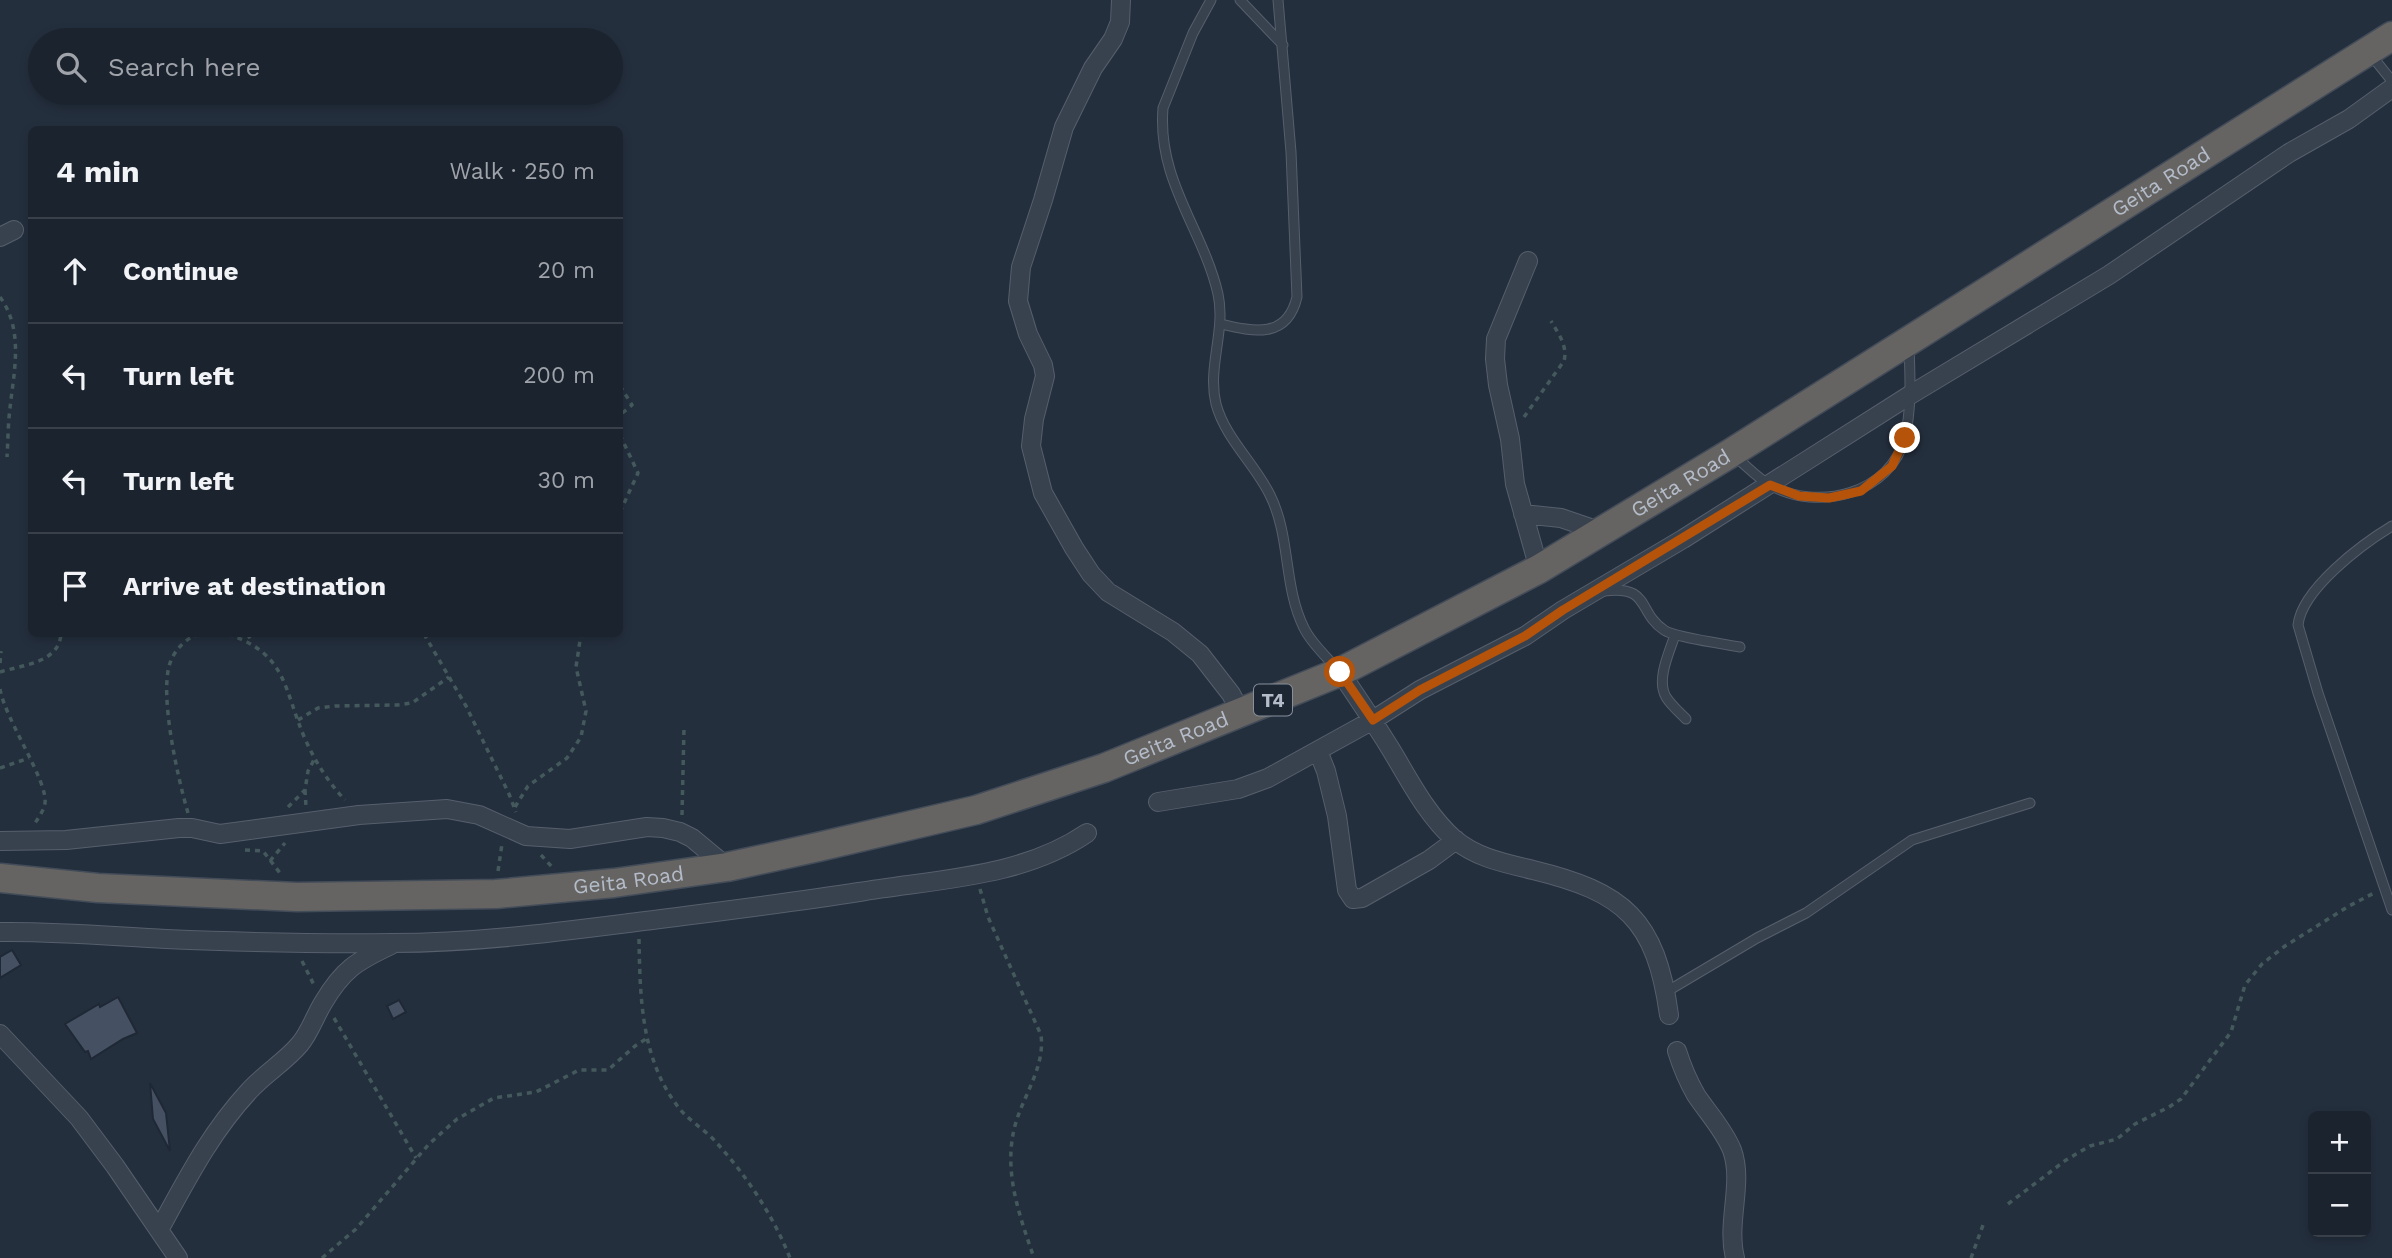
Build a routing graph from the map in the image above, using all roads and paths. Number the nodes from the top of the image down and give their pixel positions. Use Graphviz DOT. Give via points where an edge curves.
graph roads {
  1 [pos="1121,0"];
  2 [pos="1211,0"];
  3 [pos="1240,0"];
  4 [pos="1279,0"];
  5 [pos="2392,36"];
  6 [pos="1284,46"];
  7 [pos="2367,51"];
  8 [pos="2392,81"];
  9 [pos="2392,88"];
  10 [pos="1528,261"];
  11 [pos="0,297"];
  12 [pos="1551,321"];
  13 [pos="1221,324"];
  14 [pos="1909,341"];
  15 [pos="623,391"];
  16 [pos="1910,396"];
  17 [pos="623,412"];
  18 [pos="1510,439"];
  19 [pos="623,441"];
  20 [pos="1731,453"];
  21 [pos="7,457"];
  22 [pos="1770,485"];
  23 [pos="623,506"];
  24 [pos="1523,514"];
  25 [pos="2392,526"];
  26 [pos="1602,531"];
  27 [pos="1539,569"];
  28 [pos="1592,592"];
  29 [pos="1675,635"];
  30 [pos="60,637"];
  31 [pos="195,637"];
  32 [pos="237,637"];
  33 [pos="248,637"];
  34 [pos="426,637"];
  35 [pos="581,637"];
  36 [pos="251,642"];
  37 [pos="1740,647"];
  38 [pos="1,651"];
  39 [pos="0,663"];
  40 [pos="0,672"];
  41 [pos="1340,672"];
  42 [pos="449,677"];
  43 [pos="0,689"];
  44 [pos="1241,713"];
  45 [pos="1686,719"];
  46 [pos="298,720"];
  47 [pos="1373,720"];
  48 [pos="684,728"];
  49 [pos="1318,751"];
  50 [pos="29,758"];
  51 [pos="315,758"];
  52 [pos="0,768"];
  53 [pos="1158,802"];
  54 [pos="2030,803"];
  55 [pos="514,807"];
  56 [pos="359,815"];
  57 [pos="276,826"];
  58 [pos="508,827"];
  59 [pos="192,828"];
  60 [pos="680,832"];
  61 [pos="1087,833"];
  62 [pos="216,834"];
  63 [pos="526,836"];
  64 [pos="1456,840"];
  65 [pos="0,841"];
  66 [pos="24,841"];
  67 [pos="727,867"];
  68 [pos="981,873"];
  69 [pos="0,878"];
  70 [pos="569,888"];
  71 [pos="2385,888"];
  72 [pos="496,894"];
  73 [pos="297,898"];
  74 [pos="2392,910"];
  75 [pos="638,922"];
  76 [pos="0,932"];
  77 [pos="294,943"];
  78 [pos="393,943"];
  79 [pos="1666,992"];
  80 [pos="324,1002"];
  81 [pos="1669,1015"];
  82 [pos="0,1034"];
  83 [pos="646,1039"];
  84 [pos="1677,1051"];
  85 [pos="416,1158"];
  86 [pos="2008,1204"];
  87 [pos="1983,1225"];
  88 [pos="159,1230"];
  89 [pos="178,1258"];
  90 [pos="322,1258"];
  91 [pos="790,1258"];
  92 [pos="1034,1258"];
  93 [pos="1735,1258"];
  94 [pos="1971,1258"];
  1 -- 44 [label="street" via="1113,39 1064,127 1021,267 1018,301 1045,376 1031,446 1043,493 1091,574 1108,592 1200,653"];
  2 -- 13 [label="lane" via="1193,33 1162,119 1169,172 1218,295"];
  3 -- 6 [label="lane"];
  4 -- 6 [label="lane"];
  5 -- 7 [label="highway, Geita Road / T4"];
  6 -- 13 [label="lane" via="1297,297 1294,313 1280,326 1265,330"];
  7 -- 8 [label="lane"];
  7 -- 14 [label="highway, Geita Road / T4"];
  9 -- 16 [label="street" via="2109,275"];
  10 -- 18 [label="street" via="1496,339 1498,385"];
  11 -- 21 [label="path" via="9,316 16,363"];
  12 -- 18 [label="path" via="1564,345 1564,361"];
  13 -- 41 [label="lane" via="1214,362 1216,405 1225,427 1271,496 1305,630"];
  14 -- 16 [label="lane"];
  14 -- 20 [label="highway, Geita Road / T4"];
  15 -- 17 [label="path" via="632,405"];
  16 -- 22 [label="street"];
  16 -- 22 [label="lane" via="1905,438 1892,466 1861,491 1829,498 1799,496"];
  18 -- 24 [label="street"];
  19 -- 23 [label="path" via="638,473"];
  20 -- 22 [label="lane"];
  20 -- 26 [label="highway, Geita Road / T4"];
  22 -- 28 [label="street"];
  24 -- 26 [label="street" via="1561,518"];
  24 -- 27 [label="street"];
  25 -- 71 [label="lane" via="2324,581 2305,604 2298,625"];
  26 -- 27 [label="highway, Geita Road / T4"];
  27 -- 41 [label="highway, Geita Road / T4"];
  28 -- 29 [label="lane" via="1615,589 1635,594 1664,631"];
  28 -- 47 [label="street" via="1525,636 1420,690"];
  29 -- 37 [label="lane"];
  29 -- 45 [label="lane" via="1663,686 1665,695"];
  30 -- 40 [label="path" via="48,656"];
  31 -- 59 [label="path" via="170,663 167,692"];
  32 -- 36 [label="path"];
  33 -- 36 [label="path"];
  34 -- 42 [label="path"];
  35 -- 55 [label="path" via="576,667 586,711 581,737 567,758 528,786"];
  36 -- 46 [label="path" via="278,670"];
  38 -- 39 [label="path"];
  41 -- 44 [label="highway, Geita Road / T4"];
  41 -- 47 [label="street"];
  42 -- 46 [label="path" via="412,703 335,705 318,708"];
  42 -- 55 [label="path"];
  43 -- 50 [label="path"];
  44 -- 67 [label="highway, Geita Road / T4" via="1104,768 976,810"];
  46 -- 51 [label="path"];
  47 -- 49 [label="street"];
  47 -- 64 [label="street" via="1428,811"];
  48 -- 60 [label="path"];
  49 -- 53 [label="street" via="1238,789"];
  49 -- 64 [label="street" via="1338,816 1346,890 1353,899 1429,860"];
  50 -- 52 [label="path"];
  50 -- 66 [label="path" via="46,799"];
  51 -- 56 [label="path"];
  51 -- 57 [label="path" via="305,790"];
  54 -- 79 [label="lane" via="1912,840 1806,913"];
  55 -- 58 [label="path"];
  56 -- 57 [label="street"];
  56 -- 58 [label="street" via="447,809"];
  57 -- 62 [label="street"];
  58 -- 63 [label="street"];
  58 -- 72 [label="path"];
  59 -- 62 [label="street"];
  59 -- 66 [label="street"];
  60 -- 63 [label="street" via="653,827 570,839"];
  60 -- 67 [label="street"];
  61 -- 68 [label="street" via="1041,858"];
  62 -- 73 [label="path" via="243,850 262,852"];
  63 -- 70 [label="path"];
  64 -- 79 [label="street" via="1495,861 1574,880 1620,904 1649,940"];
  65 -- 66 [label="street"];
  67 -- 70 [label="highway, Geita Road / T4"];
  68 -- 75 [label="street"];
  68 -- 92 [label="path" via="983,904 1043,1046 1015,1124 1011,1158 1015,1202"];
  69 -- 73 [label="highway, Geita Road / T4"];
  70 -- 72 [label="highway, Geita Road / T4"];
  71 -- 74 [label="lane"];
  71 -- 86 [label="path" via="2349,906 2262,964 2245,985 2231,1032 2181,1099 2117,1139 2090,1146"];
  72 -- 73 [label="highway, Geita Road / T4"];
  75 -- 78 [label="street" via="514,937"];
  75 -- 83 [label="path"];
  76 -- 77 [label="street"];
  77 -- 78 [label="street"];
  77 -- 80 [label="path"];
  78 -- 80 [label="street" via="352,966"];
  79 -- 81 [label="street"];
  80 -- 85 [label="path"];
  80 -- 88 [label="street" via="297,1047 248,1093 205,1145"];
  82 -- 88 [label="street" via="79,1118"];
  83 -- 85 [label="path" via="608,1070 579,1070 536,1092 479,1105 442,1131"];
  83 -- 91 [label="path" via="676,1104 734,1163 770,1216"];
  84 -- 93 [label="street" via="1696,1094 1732,1150 1736,1185 1731,1241"];
  85 -- 90 [label="path" via="356,1229"];
  87 -- 94 [label="path"];
  88 -- 89 [label="street"];
}
